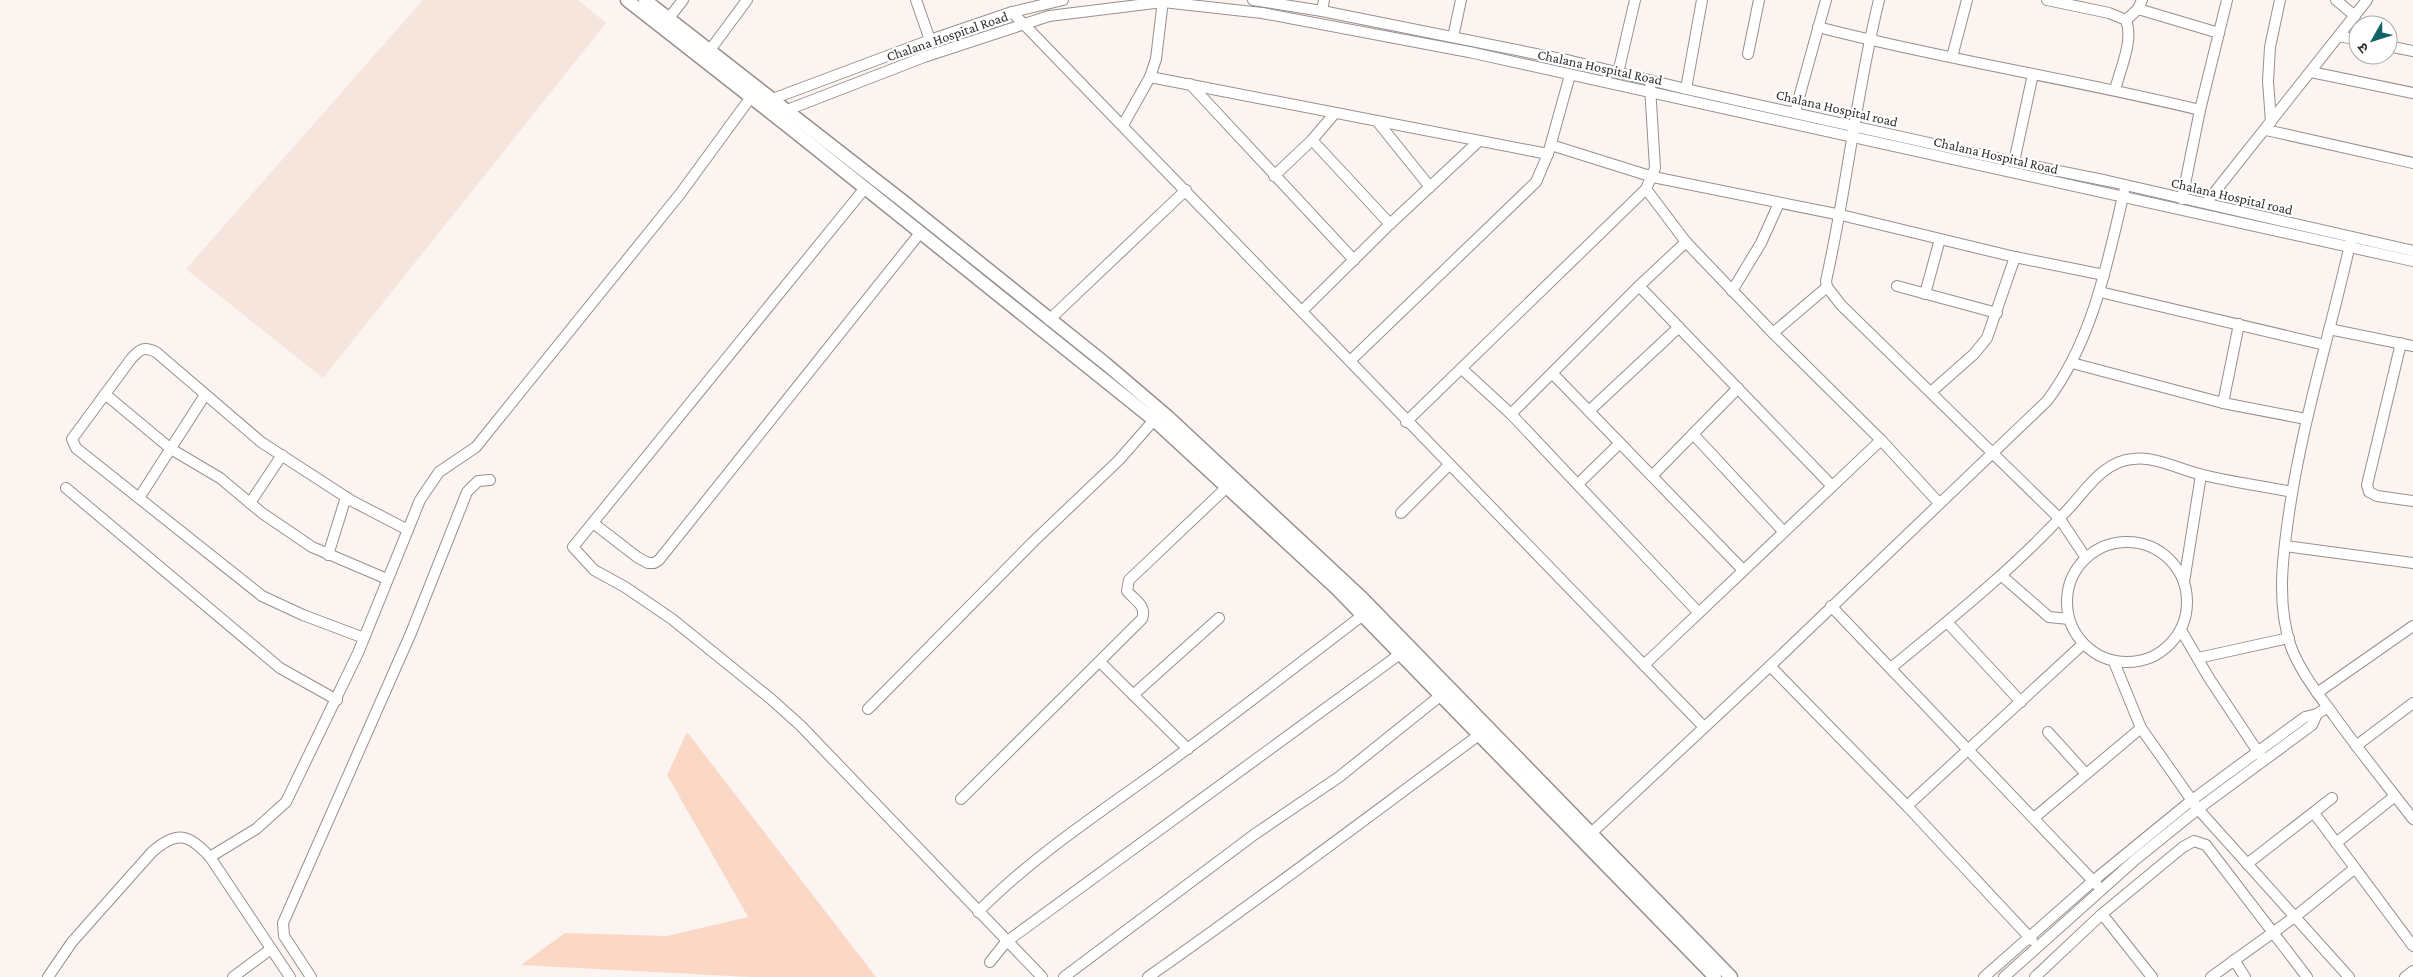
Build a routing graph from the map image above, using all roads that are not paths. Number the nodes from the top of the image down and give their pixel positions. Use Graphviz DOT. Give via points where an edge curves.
graph roads {
  1 [pos="627,0"];
  2 [pos="646,0"];
  3 [pos="683,0"];
  4 [pos="747,0"];
  5 [pos="916,0"];
  6 [pos="1063,0"];
  7 [pos="1253,0"];
  8 [pos="1324,0"];
  9 [pos="1461,0"];
  10 [pos="1635,0"];
  11 [pos="1702,0"];
  12 [pos="1759,0"];
  13 [pos="1826,0"];
  14 [pos="1880,0"];
  15 [pos="1967,0"];
  16 [pos="2049,0"];
  17 [pos="2227,0"];
  18 [pos="2280,0"];
  19 [pos="2336,0"];
  20 [pos="2367,0"];
  21 [pos="1046,1"];
  22 [pos="1163,1"];
  23 [pos="1269,1"];
  24 [pos="2140,4"];
  25 [pos="1322,11"];
  26 [pos="1012,12"];
  27 [pos="2354,15"];
  28 [pos="2356,15"];
  29 [pos="669,18"];
  30 [pos="2126,20"];
  31 [pos="1026,24"];
  32 [pos="2348,25"];
  33 [pos="1818,27"];
  34 [pos="2219,33"];
  35 [pos="2339,36"];
  36 [pos="1453,37"];
  37 [pos="2348,38"];
  38 [pos="930,40"];
  39 [pos="1869,40"];
  40 [pos="2398,48"];
  41 [pos="710,50"];
  42 [pos="2413,51"];
  43 [pos="1748,54"];
  44 [pos="1952,57"];
  45 [pos="2311,72"];
  46 [pos="1618,73"];
  47 [pos="2033,74"];
  48 [pos="1570,75"];
  49 [pos="1150,77"];
  50 [pos="1649,79"];
  51 [pos="1190,84"];
  52 [pos="1686,89"];
  53 [pos="2115,90"];
  54 [pos="1651,92"];
  55 [pos="2413,93"];
  56 [pos="761,100"];
  57 [pos="2200,110"];
  58 [pos="1335,112"];
  59 [pos="1795,112"];
  60 [pos="781,113"];
  61 [pos="1376,120"];
  62 [pos="1123,126"];
  63 [pos="1854,126"];
  64 [pos="2268,126"];
  65 [pos="1852,137"];
  66 [pos="1312,140"];
  67 [pos="1479,141"];
  68 [pos="1550,150"];
  69 [pos="2014,162"];
  70 [pos="2413,163"];
  71 [pos="1274,176"];
  72 [pos="1653,177"];
  73 [pos="2126,186"];
  74 [pos="1430,187"];
  75 [pos="865,188"];
  76 [pos="1646,189"];
  77 [pos="1186,190"];
  78 [pos="2123,197"];
  79 [pos="2182,199"];
  80 [pos="1780,203"];
  81 [pos="2206,203"];
  82 [pos="1841,215"];
  83 [pos="1390,224"];
  84 [pos="920,233"];
  85 [pos="1940,239"];
  86 [pos="1686,242"];
  87 [pos="2350,242"];
  88 [pos="2413,251"];
  89 [pos="2015,258"];
  90 [pos="1354,260"];
  91 [pos="2413,261"];
  92 [pos="2104,274"];
  93 [pos="1639,286"];
  94 [pos="1897,286"];
  95 [pos="1827,287"];
  96 [pos="1732,291"];
  97 [pos="2100,292"];
  98 [pos="1925,294"];
  99 [pos="1302,311"];
  100 [pos="1997,313"];
  101 [pos="1049,320"];
  102 [pos="2239,324"];
  103 [pos="1679,327"];
  104 [pos="2329,329"];
  105 [pos="1773,333"];
  106 [pos="2401,343"];
  107 [pos="2325,345"];
  108 [pos="2413,346"];
  109 [pos="1350,362"];
  110 [pos="2072,363"];
  111 [pos="1462,369"];
  112 [pos="1552,374"];
  113 [pos="1738,388"];
  114 [pos="1931,392"];
  115 [pos="105,394"];
  116 [pos="206,395"];
  117 [pos="2224,403"];
  118 [pos="1589,412"];
  119 [pos="1511,414"];
  120 [pos="2306,419"];
  121 [pos="1154,420"];
  122 [pos="1406,422"];
  123 [pos="1693,434"];
  124 [pos="1881,440"];
  125 [pos="1620,443"];
  126 [pos="171,448"];
  127 [pos="1994,452"];
  128 [pos="282,455"];
  129 [pos="1449,465"];
  130 [pos="2201,475"];
  131 [pos="1652,476"];
  132 [pos="490,480"];
  133 [pos="1578,484"];
  134 [pos="1832,486"];
  135 [pos="1228,487"];
  136 [pos="66,488"];
  137 [pos="2292,492"];
  138 [pos="346,497"];
  139 [pos="139,498"];
  140 [pos="2413,501"];
  141 [pos="250,502"];
  142 [pos="1939,503"];
  143 [pos="1401,513"];
  144 [pos="2060,519"];
  145 [pos="593,523"];
  146 [pos="408,530"];
  147 [pos="1783,531"];
  148 [pos="2285,546"];
  149 [pos="328,555"];
  150 [pos="2086,558"];
  151 [pos="2413,563"];
  152 [pos="1743,570"];
  153 [pos="2002,576"];
  154 [pos="387,579"];
  155 [pos="2184,583"];
  156 [pos="1831,606"];
  157 [pos="1698,612"];
  158 [pos="1363,615"];
  159 [pos="1220,618"];
  160 [pos="2069,619"];
  161 [pos="1947,622"];
  162 [pos="2413,626"];
  163 [pos="2181,630"];
  164 [pos="364,638"];
  165 [pos="2290,638"];
  166 [pos="2084,644"];
  167 [pos="1400,654"];
  168 [pos="2198,658"];
  169 [pos="1100,662"];
  170 [pos="2114,662"];
  171 [pos="1644,665"];
  172 [pos="1770,666"];
  173 [pos="1892,668"];
  174 [pos="2317,693"];
  175 [pos="1133,695"];
  176 [pos="1440,696"];
  177 [pos="337,700"];
  178 [pos="2021,702"];
  179 [pos="2413,703"];
  180 [pos="2328,707"];
  181 [pos="868,709"];
  182 [pos="1704,727"];
  183 [pos="2141,728"];
  184 [pos="2048,732"];
  185 [pos="1479,735"];
  186 [pos="2356,746"];
  187 [pos="1188,749"];
  188 [pos="1968,751"];
  189 [pos="2261,756"];
  190 [pos="2086,774"];
  191 [pos="2395,796"];
  192 [pos="2332,798"];
  193 [pos="961,799"];
  194 [pos="2195,804"];
  195 [pos="1907,806"];
  196 [pos="2314,813"];
  197 [pos="2034,818"];
  198 [pos="2413,819"];
  199 [pos="1586,837"];
  200 [pos="2336,843"];
  201 [pos="210,857"];
  202 [pos="2248,864"];
  203 [pos="2354,869"];
  204 [pos="2093,882"];
  205 [pos="2101,890"];
  206 [pos="978,912"];
  207 [pos="2102,914"];
  208 [pos="2296,916"];
  209 [pos="2273,932"];
  210 [pos="2029,937"];
  211 [pos="1006,942"];
  212 [pos="2038,946"];
  213 [pos="2413,946"];
  214 [pos="271,949"];
  215 [pos="2234,960"];
  216 [pos="990,962"];
  217 [pos="2413,971"];
  218 [pos="48,977"];
  219 [pos="233,977"];
  220 [pos="290,977"];
  221 [pos="311,977"];
  222 [pos="1042,977"];
  223 [pos="1064,977"];
  224 [pos="1148,977"];
  225 [pos="1715,977"];
  226 [pos="1731,977"];
  227 [pos="1984,977"];
  228 [pos="2004,977"];
  229 [pos="2035,977"];
  230 [pos="2152,977"];
  231 [pos="2212,977"];
  232 [pos="2245,977"];
  233 [pos="2307,977"];
  234 [pos="2349,977"];
  235 [pos="2405,977"];
  1 -- 56 [label="main road"];
  2 -- 29 [label="main road"];
  3 -- 29 [label="street"];
  4 -- 41 [label="street"];
  5 -- 38 [label="street"];
  6 -- 21 [label="street, Chalana Hospital road"];
  7 -- 23 [label="street, Chalana Hospital road"];
  8 -- 25 [label="street"];
  9 -- 36 [label="street"];
  10 -- 46 [label="street"];
  11 -- 52 [label="street"];
  12 -- 43 [label="street"];
  13 -- 33 [label="street"];
  14 -- 39 [label="street"];
  15 -- 44 [label="street"];
  16 -- 30 [label="street" via="2109,13"];
  17 -- 34 [label="street"];
  18 -- 64 [label="street" via="2270,47"];
  19 -- 27 [label="street"];
  20 -- 28 [label="street"];
  21 -- 26 [label="street, Chalana Hospital road"];
  22 -- 31 [label="street, Chalana Hospital Road" via="1067,12"];
  22 -- 48 [label="street, Chalana Hospital Road" via="1262,13 1469,52"];
  22 -- 49 [label="street" via="1156,59"];
  23 -- 25 [label="street, Chalana Hospital road"];
  24 -- 30 [label="street"];
  24 -- 34 [label="street"];
  25 -- 36 [label="street, Chalana Hospital road"];
  26 -- 31 [label="street"];
  26 -- 38 [label="street, Chalana Hospital road"];
  29 -- 41 [label="main road"];
  30 -- 53 [label="street" via="2128,38"];
  31 -- 60 [label="street, Chalana Hospital Road" via="924,57"];
  31 -- 62 [label="street"];
  32 -- 35 [label="street"];
  33 -- 39 [label="street"];
  33 -- 59 [label="street"];
  34 -- 57 [label="street"];
  35 -- 37 [label="street"];
  35 -- 45 [label="street"];
  36 -- 46 [label="street, Chalana Hospital road"];
  38 -- 56 [label="street, Chalana Hospital road" via="870,64"];
  39 -- 44 [label="street"];
  39 -- 63 [label="street"];
  40 -- 42 [label="street"];
  41 -- 56 [label="main road"];
  44 -- 47 [label="street"];
  45 -- 55 [label="street"];
  45 -- 64 [label="street"];
  46 -- 50 [label="street, Chalana Hospital road"];
  47 -- 53 [label="street"];
  47 -- 69 [label="street"];
  48 -- 54 [label="street, Chalana Hospital Road"];
  48 -- 68 [label="street"];
  49 -- 51 [label="street"];
  49 -- 62 [label="street"];
  50 -- 52 [label="street, Chalana Hospital road"];
  50 -- 54 [label="street"];
  51 -- 58 [label="street"];
  51 -- 71 [label="street"];
  52 -- 59 [label="street, Chalana Hospital road"];
  53 -- 57 [label="street"];
  54 -- 65 [label="street, Chalana Hospital Road"];
  54 -- 72 [label="street"];
  56 -- 60 [label="main road"];
  56 -- 146 [label="street" via="680,194 476,446 440,472 428,487"];
  57 -- 79 [label="street"];
  58 -- 61 [label="street"];
  58 -- 66 [label="street"];
  59 -- 63 [label="street, Chalana Hospital road"];
  60 -- 75 [label="main road"];
  60 -- 101 [label="main road"];
  61 -- 67 [label="street"];
  61 -- 74 [label="street"];
  62 -- 77 [label="street"];
  63 -- 65 [label="street"];
  63 -- 69 [label="street, Chalana Hospital road"];
  64 -- 70 [label="street"];
  64 -- 81 [label="street"];
  65 -- 78 [label="street, Chalana Hospital Road"];
  65 -- 82 [label="street"];
  66 -- 71 [label="street"];
  66 -- 83 [label="street"];
  67 -- 68 [label="street"];
  67 -- 74 [label="street"];
  68 -- 72 [label="street"];
  68 -- 109 [label="street" via="1542,172 1530,188"];
  69 -- 73 [label="street, Chalana Hospital road"];
  71 -- 90 [label="street"];
  72 -- 76 [label="street"];
  72 -- 80 [label="street"];
  73 -- 78 [label="street"];
  73 -- 79 [label="street, Chalana Hospital road"];
  74 -- 83 [label="street"];
  75 -- 84 [label="main road"];
  75 -- 145 [label="street"];
  76 -- 86 [label="street"];
  76 -- 111 [label="street"];
  77 -- 99 [label="street"];
  77 -- 101 [label="street"];
  78 -- 87 [label="street, Chalana Hospital Road"];
  78 -- 92 [label="street"];
  79 -- 81 [label="street, Chalana Hospital road"];
  80 -- 82 [label="street"];
  80 -- 96 [label="street"];
  81 -- 87 [label="street, Chalana Hospital road"];
  82 -- 85 [label="street"];
  82 -- 95 [label="street"];
  83 -- 90 [label="street"];
  84 -- 121 [label="main road"];
  84 -- 145 [label="street" via="659,560 654,563 643,561"];
  85 -- 89 [label="street"];
  85 -- 98 [label="street"];
  86 -- 93 [label="street"];
  86 -- 96 [label="street"];
  87 -- 88 [label="street, Chalana Hospital road"];
  87 -- 91 [label="street, Chalana Hospital Road"];
  87 -- 104 [label="street"];
  89 -- 92 [label="street"];
  89 -- 100 [label="street"];
  90 -- 99 [label="street"];
  92 -- 97 [label="street"];
  93 -- 103 [label="street"];
  93 -- 112 [label="street"];
  94 -- 98 [label="street"];
  95 -- 105 [label="street"];
  95 -- 114 [label="street" via="1841,305"];
  96 -- 105 [label="street"];
  97 -- 102 [label="street"];
  97 -- 110 [label="street"];
  98 -- 100 [label="street"];
  99 -- 109 [label="street"];
  100 -- 114 [label="street" via="1987,338 1974,354"];
  101 -- 199 [label="main road" via="1139,391 1331,567"];
  102 -- 107 [label="street"];
  102 -- 117 [label="street"];
  103 -- 113 [label="street"];
  103 -- 118 [label="street"];
  104 -- 106 [label="street"];
  104 -- 107 [label="street"];
  105 -- 124 [label="street"];
  106 -- 108 [label="street"];
  106 -- 140 [label="street" via="2367,485 2369,492 2377,496"];
  107 -- 120 [label="street"];
  109 -- 122 [label="street"];
  110 -- 117 [label="street"];
  110 -- 127 [label="street" via="2047,401"];
  111 -- 119 [label="street"];
  111 -- 122 [label="street"];
  112 -- 118 [label="street"];
  112 -- 119 [label="street"];
  113 -- 123 [label="street"];
  113 -- 134 [label="street"];
  114 -- 127 [label="street"];
  115 -- 116 [label="street" via="136,353 145,347 156,352"];
  115 -- 126 [label="street"];
  115 -- 139 [label="street" via="72,443"];
  116 -- 126 [label="street"];
  116 -- 128 [label="street" via="261,442"];
  117 -- 120 [label="street"];
  118 -- 125 [label="street"];
  119 -- 133 [label="street"];
  120 -- 137 [label="street"];
  121 -- 135 [label="main road"];
  121 -- 181 [label="street" via="1119,460 1034,540"];
  122 -- 129 [label="street"];
  123 -- 131 [label="street"];
  123 -- 147 [label="street"];
  124 -- 134 [label="street"];
  124 -- 142 [label="street"];
  125 -- 131 [label="street"];
  125 -- 133 [label="street"];
  126 -- 139 [label="street"];
  126 -- 141 [label="street" via="220,478"];
  127 -- 142 [label="street"];
  127 -- 144 [label="street"];
  128 -- 138 [label="street"];
  128 -- 141 [label="street"];
  129 -- 143 [label="street"];
  129 -- 171 [label="street"];
  130 -- 137 [label="street"];
  130 -- 144 [label="street" via="2147,459 2117,463 2102,472"];
  130 -- 155 [label="street"];
  131 -- 152 [label="street"];
  132 -- 221 [label="street" via="478,481 465,497 411,633 283,923 284,936"];
  133 -- 157 [label="street"];
  134 -- 147 [label="street"];
  135 -- 158 [label="main road"];
  135 -- 169 [label="street" via="1129,580 1127,591 1143,607 1142,619"];
  136 -- 177 [label="street" via="280,668"];
  137 -- 148 [label="street"];
  138 -- 146 [label="street"];
  138 -- 149 [label="street"];
  139 -- 164 [label="street" via="262,596"];
  141 -- 149 [label="street" via="276,523"];
  142 -- 156 [label="street"];
  144 -- 150 [label="street"];
  144 -- 153 [label="street"];
  145 -- 206 [label="street" via="573,547 594,570 672,619 771,699 814,738"];
  146 -- 154 [label="street"];
  147 -- 152 [label="street"];
  148 -- 151 [label="street"];
  148 -- 165 [label="street" via="2281,573 2284,614"];
  149 -- 154 [label="street"];
  150 -- 155 [label="street" via="2101,547 2118,542 2146,545 2169,559"];
  150 -- 160 [label="street" via="2070,581 2066,600"];
  152 -- 157 [label="street"];
  153 -- 160 [label="street" via="2049,618"];
  153 -- 161 [label="street"];
  154 -- 164 [label="street"];
  155 -- 163 [label="street" via="2187,612"];
  156 -- 172 [label="street"];
  156 -- 173 [label="street"];
  157 -- 171 [label="street"];
  158 -- 167 [label="main road"];
  158 -- 187 [label="street"];
  159 -- 175 [label="street"];
  160 -- 166 [label="street"];
  161 -- 173 [label="street"];
  161 -- 178 [label="street"];
  162 -- 174 [label="street"];
  163 -- 168 [label="street"];
  163 -- 170 [label="street" via="2170,645 2154,656 2136,662"];
  164 -- 177 [label="street"];
  165 -- 168 [label="street"];
  165 -- 174 [label="street" via="2291,647"];
  166 -- 170 [label="street"];
  166 -- 178 [label="street"];
  167 -- 176 [label="main road"];
  167 -- 211 [label="street"];
  168 -- 189 [label="street"];
  169 -- 175 [label="street"];
  169 -- 193 [label="street"];
  170 -- 183 [label="street"];
  171 -- 182 [label="street"];
  172 -- 182 [label="street"];
  172 -- 195 [label="street"];
  173 -- 188 [label="street"];
  174 -- 180 [label="street"];
  175 -- 187 [label="street"];
  176 -- 185 [label="main road"];
  176 -- 223 [label="street" via="1339,777 1255,834"];
  177 -- 201 [label="street" via="286,802 256,829"];
  178 -- 188 [label="street"];
  179 -- 186 [label="street"];
  180 -- 186 [label="street"];
  180 -- 189 [label="street" via="2305,717"];
  182 -- 199 [label="street"];
  183 -- 190 [label="street"];
  183 -- 194 [label="street"];
  184 -- 190 [label="street"];
  185 -- 199 [label="main road"];
  185 -- 224 [label="street" via="1239,914"];
  186 -- 191 [label="street"];
  187 -- 206 [label="street" via="1037,858"];
  188 -- 195 [label="street"];
  188 -- 197 [label="street"];
  189 -- 194 [label="street"];
  190 -- 197 [label="street"];
  191 -- 198 [label="street"];
  191 -- 200 [label="street"];
  192 -- 196 [label="street"];
  194 -- 202 [label="street"];
  194 -- 204 [label="street"];
  194 -- 205 [label="street"];
  195 -- 210 [label="street"];
  196 -- 200 [label="street"];
  196 -- 202 [label="street"];
  197 -- 204 [label="street"];
  199 -- 225 [label="main road"];
  199 -- 226 [label="main road"];
  200 -- 203 [label="street"];
  201 -- 214 [label="street"];
  201 -- 218 [label="street" via="196,842 186,838 163,842 72,942"];
  202 -- 208 [label="street"];
  203 -- 208 [label="street"];
  203 -- 213 [label="street"];
  204 -- 205 [label="street"];
  204 -- 210 [label="street"];
  205 -- 212 [label="street"];
  206 -- 211 [label="street"];
  207 -- 209 [label="street" via="2194,841 2206,845"];
  207 -- 229 [label="street"];
  207 -- 230 [label="street"];
  208 -- 209 [label="street"];
  208 -- 234 [label="street"];
  209 -- 215 [label="street"];
  209 -- 233 [label="street"];
  210 -- 212 [label="street"];
  210 -- 227 [label="street"];
  211 -- 216 [label="street"];
  211 -- 222 [label="street"];
  212 -- 228 [label="street"];
  214 -- 219 [label="street"];
  214 -- 220 [label="street"];
  215 -- 231 [label="street"];
  215 -- 232 [label="street"];
  217 -- 235 [label="street"];
}
